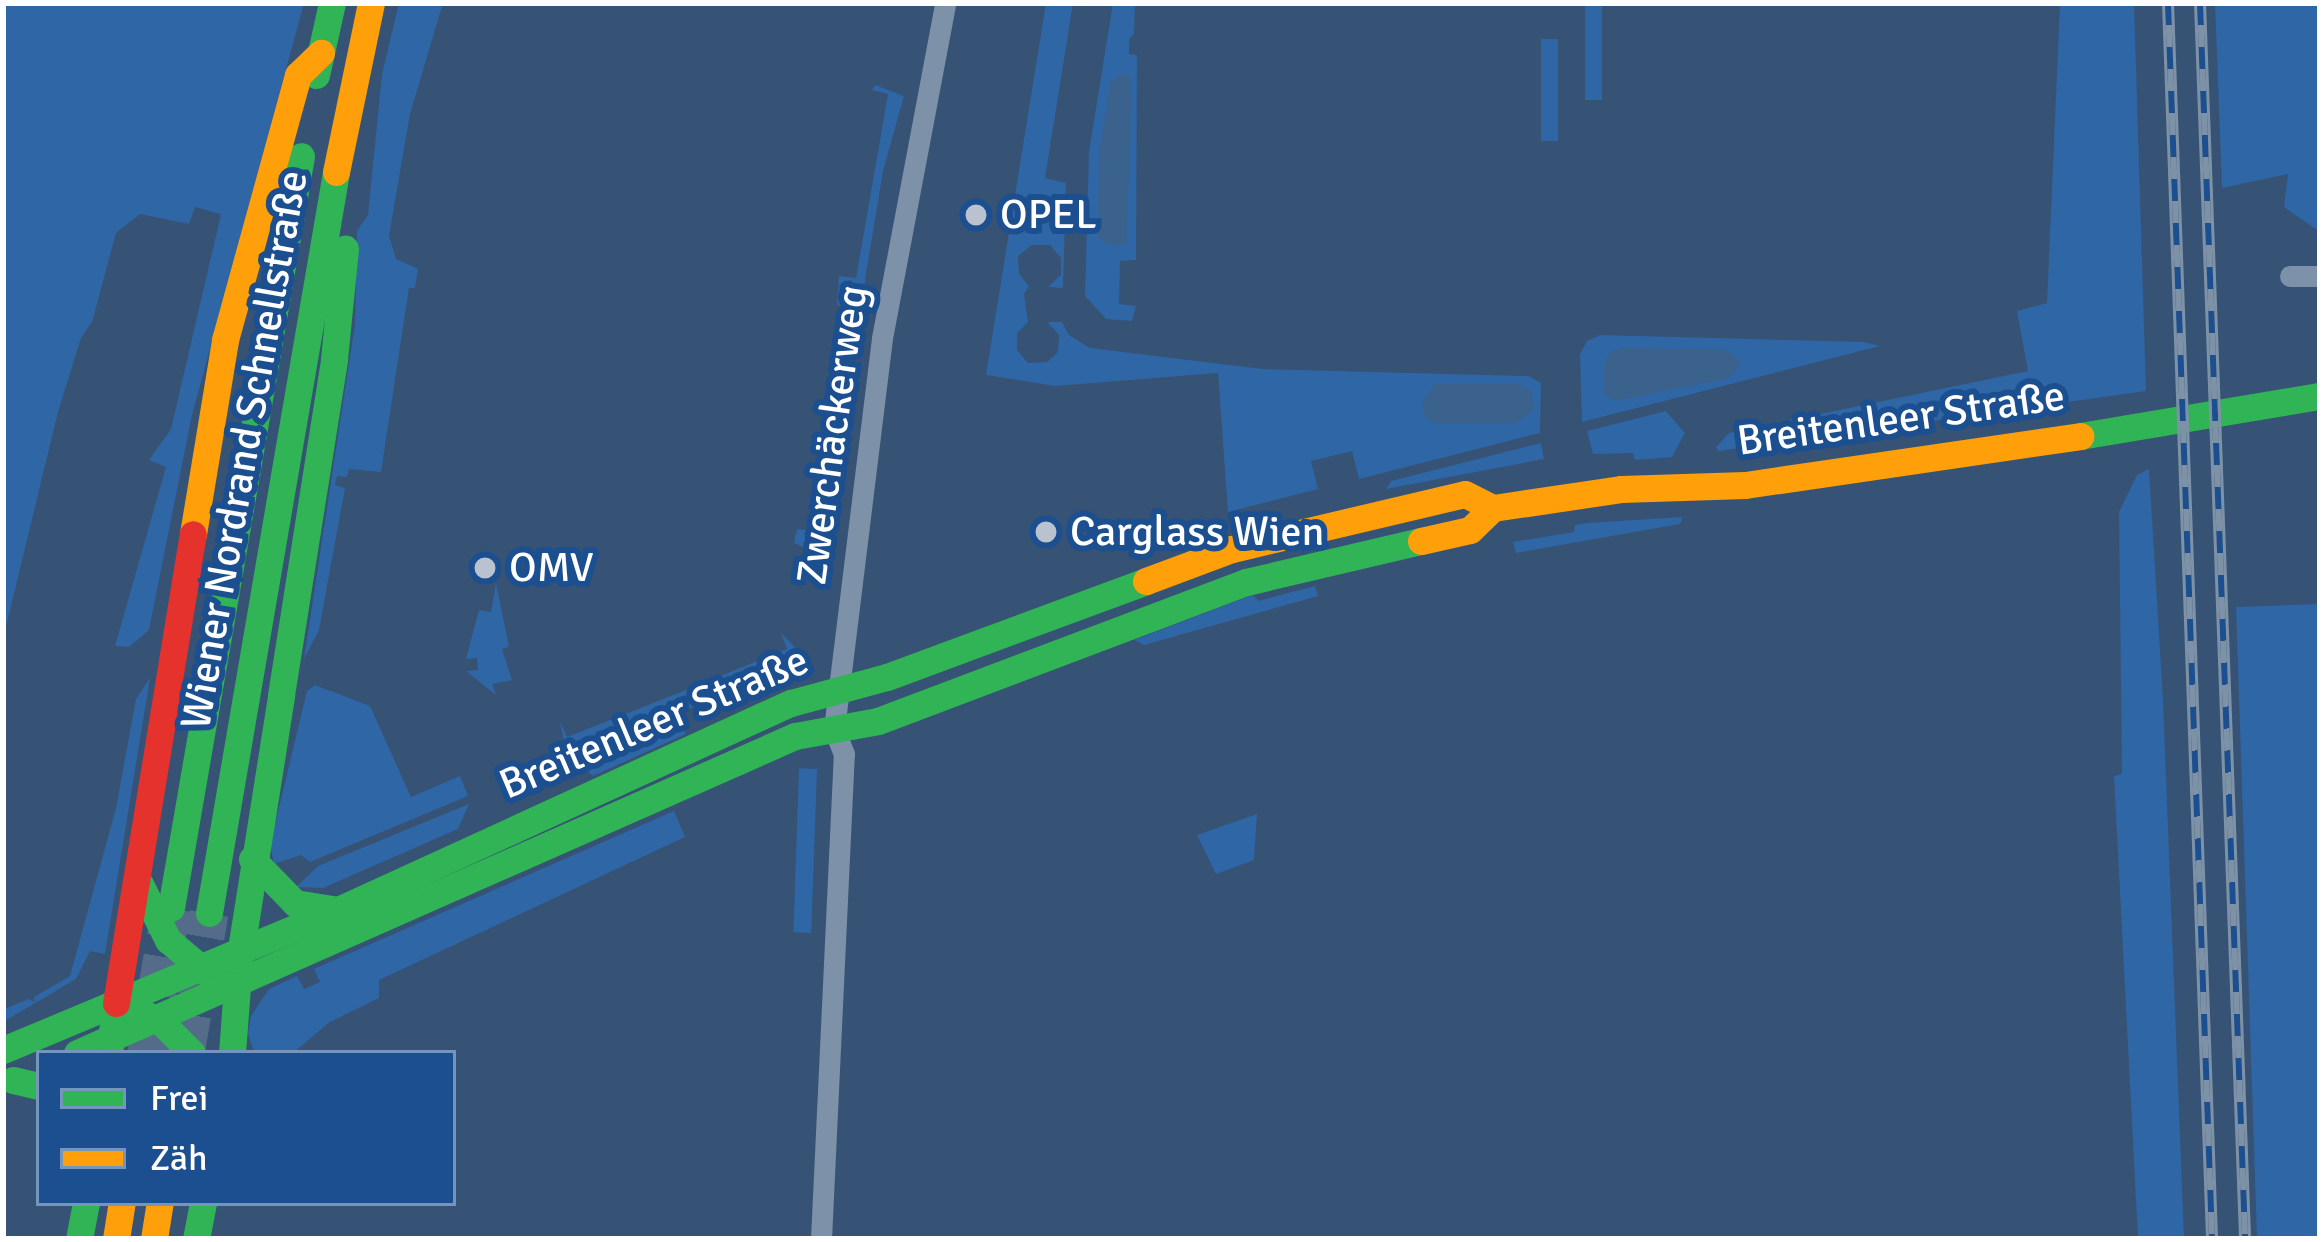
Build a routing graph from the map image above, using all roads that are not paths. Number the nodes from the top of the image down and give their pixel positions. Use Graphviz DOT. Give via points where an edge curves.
graph roads {
  1 [pos="332,3"];
  2 [pos="371,3"];
  3 [pos="944,3"];
  4 [pos="321,53"];
  5 [pos="339,149"];
  6 [pos="2290,276"];
  7 [pos="2320,276"];
  8 [pos="2320,396"];
  9 [pos="1492,508"];
  10 [pos="839,690"];
  11 [pos="834,729"];
  12 [pos="253,859"];
  13 [pos="136,874"];
  14 [pos="172,908"];
  15 [pos="338,910"];
  16 [pos="209,914"];
  17 [pos="240,951"];
  18 [pos="199,969"];
  19 [pos="237,986"];
  20 [pos="116,1003"];
  21 [pos="158,1019"];
  22 [pos="110,1046"];
  23 [pos="189,1050"];
  24 [pos="232,1050"];
  25 [pos="3,1051"];
  26 [pos="85,1206"];
  27 [pos="122,1206"];
  28 [pos="160,1206"];
  29 [pos="202,1206"];
  30 [pos="79,1239"];
  31 [pos="116,1239"];
  32 [pos="154,1239"];
  33 [pos="196,1239"];
  34 [pos="821,1239"];
  1 -- 4 [label="main road, Wiener Nordrand Schnellstraße"];
  2 -- 5 [label="main road, Wiener Nordrand Schnellstraße"];
  3 -- 10 [label="street, Zwerchäckerweg" via="882,338"];
  4 -- 13 [label="main road" via="298,74 225,340"];
  4 -- 14 [label="main road, Wiener Nordrand Schnellstraße"];
  5 -- 12 [label="main road" via="349,200 334,359"];
  5 -- 16 [label="main road, Wiener Nordrand Schnellstraße"];
  6 -- 7 [label="street"];
  8 -- 9 [label="main road, Breitenleer Straße" via="1745,485 1621,489"];
  9 -- 10 [label="main road, Breitenleer Straße" via="1465,494 1232,549"];
  9 -- 11 [label="main road, Breitenleer Straße" via="1470,530 1246,583 878,721"];
  10 -- 11 [label="street, Zwerchäckerweg"];
  10 -- 15 [label="main road, Breitenleer Straße" via="791,703"];
  11 -- 19 [label="main road, Breitenleer Straße" via="795,736 615,813"];
  11 -- 34 [label="street, Zwerchäckerweg" via="844,754"];
  12 -- 15 [label="main road" via="284,896"];
  12 -- 17 [label="main road"];
  13 -- 18 [label="main road" via="159,931"];
  13 -- 20 [label="main road"];
  15 -- 17 [label="main road, Breitenleer Straße"];
  17 -- 18 [label="main road, Breitenleer Straße"];
  17 -- 19 [label="main road"];
  18 -- 19 [label="main road"];
  18 -- 20 [label="main road, Breitenleer Straße"];
  19 -- 21 [label="main road, Breitenleer Straße"];
  19 -- 24 [label="main road"];
  20 -- 21 [label="main road"];
  20 -- 22 [label="main road"];
  20 -- 25 [label="main road, Breitenleer Straße"];
  21 -- 22 [label="main road, Breitenleer Straße"];
  21 -- 23 [label="main road"];
  26 -- 30 [label="main road"];
  27 -- 31 [label="main road"];
  28 -- 32 [label="main road"];
  29 -- 33 [label="main road"];
}
